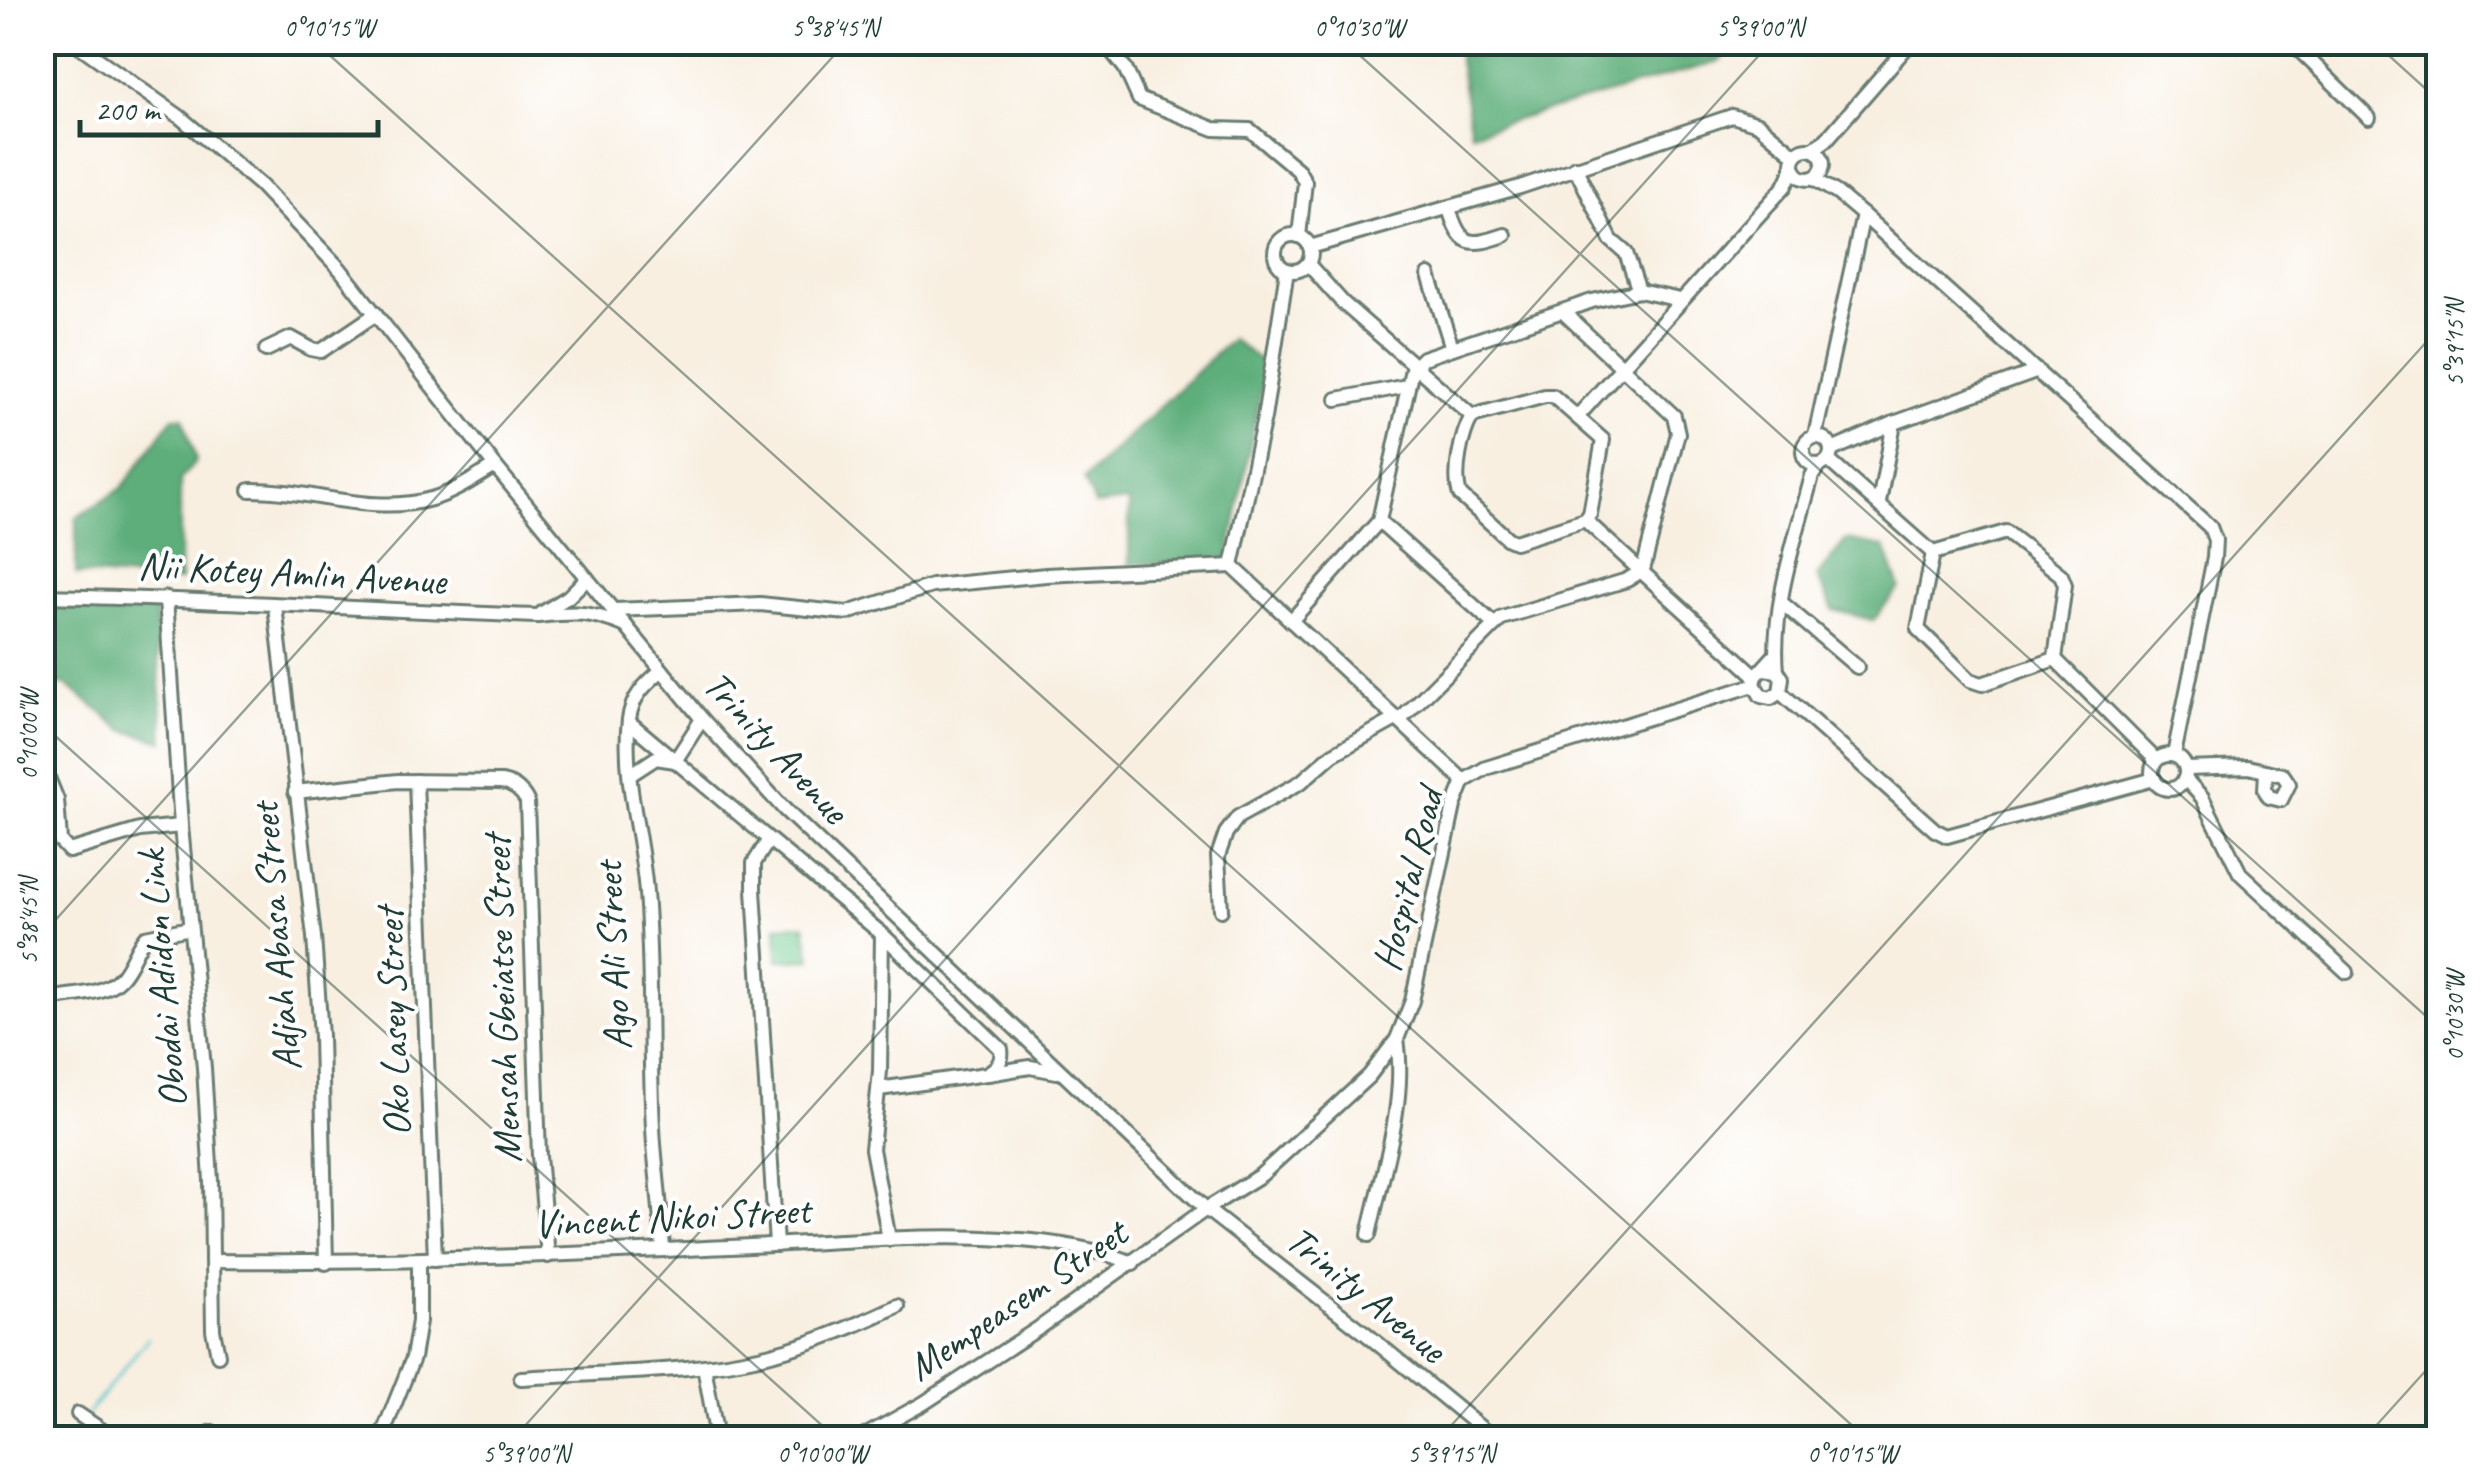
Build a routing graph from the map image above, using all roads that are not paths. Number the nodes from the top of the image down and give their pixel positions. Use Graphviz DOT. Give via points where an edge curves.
graph roads {
  1 [pos="74,42"];
  2 [pos="1104,42"];
  3 [pos="1911,42"];
  4 [pos="2291,42"];
  5 [pos="2369,118"];
  6 [pos="1808,165"];
  7 [pos="1575,167"];
  8 [pos="1449,208"];
  9 [pos="1863,216"];
  10 [pos="1505,235"];
  11 [pos="1299,236"];
  12 [pos="1310,248"];
  13 [pos="1308,264"];
  14 [pos="1287,270"];
  15 [pos="1430,274"];
  16 [pos="1639,290"];
  17 [pos="1680,300"];
  18 [pos="1562,311"];
  19 [pos="376,314"];
  20 [pos="1452,348"];
  21 [pos="266,350"];
  22 [pos="1415,363"];
  23 [pos="1622,365"];
  24 [pos="2038,371"];
  25 [pos="1407,386"];
  26 [pos="1337,399"];
  27 [pos="1472,416"];
  28 [pos="1578,416"];
  29 [pos="1894,423"];
  30 [pos="1820,455"];
  31 [pos="494,466"];
  32 [pos="250,490"];
  33 [pos="1879,502"];
  34 [pos="1585,520"];
  35 [pos="1379,521"];
  36 [pos="1933,553"];
  37 [pos="1232,566"];
  38 [pos="1642,570"];
  39 [pos="587,578"];
  40 [pos="42,596"];
  41 [pos="166,598"];
  42 [pos="1782,603"];
  43 [pos="275,606"];
  44 [pos="614,610"];
  45 [pos="538,616"];
  46 [pos="1291,621"];
  47 [pos="1495,625"];
  48 [pos="628,627"];
  49 [pos="2055,659"];
  50 [pos="1857,667"];
  51 [pos="662,670"];
  52 [pos="1758,681"];
  53 [pos="1780,692"];
  54 [pos="702,719"];
  55 [pos="1399,719"];
  56 [pos="629,722"];
  57 [pos="2174,755"];
  58 [pos="2156,760"];
  59 [pos="675,761"];
  60 [pos="42,764"];
  61 [pos="2266,771"];
  62 [pos="2186,774"];
  63 [pos="630,775"];
  64 [pos="2154,779"];
  65 [pos="1464,781"];
  66 [pos="416,782"];
  67 [pos="295,792"];
  68 [pos="181,826"];
  69 [pos="768,841"];
  70 [pos="1221,910"];
  71 [pos="190,928"];
  72 [pos="882,934"];
  73 [pos="2347,972"];
  74 [pos="42,1000"];
  75 [pos="1397,1039"];
  76 [pos="1001,1053"];
  77 [pos="1030,1067"];
  78 [pos="1059,1072"];
  79 [pos="986,1074"];
  80 [pos="879,1089"];
  81 [pos="1206,1209"];
  82 [pos="1369,1235"];
  83 [pos="889,1240"];
  84 [pos="776,1245"];
  85 [pos="662,1250"];
  86 [pos="548,1256"];
  87 [pos="434,1259"];
  88 [pos="418,1260"];
  89 [pos="212,1261"];
  90 [pos="326,1262"];
  91 [pos="1133,1263"];
  92 [pos="897,1306"];
  93 [pos="218,1354"];
  94 [pos="704,1366"];
  95 [pos="521,1378"];
  96 [pos="80,1416"];
  97 [pos="878,1434"];
  98 [pos="112,1438"];
  99 [pos="381,1438"];
  100 [pos="717,1438"];
  101 [pos="861,1438"];
  102 [pos="1492,1438"];
  1 -- 19 [label="street, Trinity Avenue" via="180,117 260,186"];
  2 -- 11 [label="street" via="1139,99 1214,129 1250,130 1298,170 1305,182"];
  3 -- 6 [label="street"];
  4 -- 5 [label="street"];
  6 -- 7 [label="street" via="1758,124 1732,116"];
  6 -- 9 [label="street"];
  6 -- 17 [label="street"];
  7 -- 8 [label="street"];
  7 -- 16 [label="street" via="1611,240 1626,253"];
  8 -- 10 [label="street" via="1468,242"];
  8 -- 12 [label="street"];
  9 -- 24 [label="street"];
  9 -- 30 [label="street" via="1820,420"];
  11 -- 12 [label="street"];
  11 -- 14 [label="street" via="1276,247"];
  12 -- 13 [label="street"];
  13 -- 14 [label="street"];
  13 -- 22 [label="street"];
  14 -- 37 [label="street"];
  15 -- 20 [label="street"];
  16 -- 17 [label="street"];
  16 -- 18 [label="street"];
  17 -- 23 [label="street"];
  18 -- 20 [label="street"];
  18 -- 23 [label="street"];
  19 -- 21 [label="street" via="320,351 290,338"];
  19 -- 31 [label="street, Trinity Avenue"];
  20 -- 22 [label="street"];
  22 -- 25 [label="street"];
  22 -- 27 [label="street"];
  23 -- 28 [label="street"];
  23 -- 38 [label="street" via="1678,424"];
  24 -- 29 [label="street"];
  24 -- 57 [label="street" via="2200,516 2215,540"];
  25 -- 26 [label="street"];
  25 -- 35 [label="street"];
  27 -- 28 [label="street" via="1553,396"];
  27 -- 34 [label="street" via="1456,486 1466,502 1516,542"];
  28 -- 34 [label="street" via="1604,440"];
  29 -- 30 [label="street"];
  29 -- 33 [label="street"];
  30 -- 33 [label="street"];
  30 -- 42 [label="street"];
  31 -- 32 [label="street" via="416,503 375,505"];
  31 -- 39 [label="street, Trinity Avenue"];
  33 -- 36 [label="street"];
  34 -- 38 [label="street"];
  35 -- 46 [label="street"];
  35 -- 47 [label="street"];
  36 -- 49 [label="street" via="2006,532 2062,576"];
  36 -- 49 [label="street" via="1918,629 1970,680 1982,684"];
  37 -- 44 [label="street" via="932,586 847,613 760,604"];
  37 -- 46 [label="street"];
  38 -- 47 [label="street"];
  38 -- 52 [label="street"];
  39 -- 44 [label="street, Trinity Avenue"];
  39 -- 45 [label="street"];
  40 -- 41 [label="street, Nii Kotey Amlin Avenue"];
  41 -- 43 [label="street, Nii Kotey Amlin Avenue"];
  41 -- 68 [label="street, Obodai Adidon Link"];
  42 -- 50 [label="street"];
  42 -- 52 [label="street" via="1775,656"];
  43 -- 45 [label="street, Nii Kotey Amlin Avenue"];
  43 -- 67 [label="street, Adjah Abasa Street"];
  44 -- 48 [label="street, Trinity Avenue"];
  45 -- 48 [label="street, Nii Kotey Amlin Avenue" via="595,613"];
  46 -- 55 [label="street"];
  47 -- 55 [label="street"];
  48 -- 51 [label="street, Trinity Avenue"];
  49 -- 58 [label="street"];
  51 -- 54 [label="street, Trinity Avenue"];
  51 -- 56 [label="street, Ago Ali Street" via="633,702"];
  52 -- 53 [label="street, Hospital Road" via="1771,698"];
  52 -- 53 [label="street" via="1783,683"];
  52 -- 65 [label="street, Hospital Road" via="1486,768"];
  53 -- 64 [label="street" via="1948,836"];
  54 -- 59 [label="street"];
  54 -- 78 [label="street, Trinity Avenue" via="785,810"];
  55 -- 65 [label="street"];
  55 -- 70 [label="street" via="1238,817 1218,856"];
  56 -- 59 [label="street"];
  56 -- 63 [label="street, Ago Ali Street"];
  57 -- 58 [label="street"];
  57 -- 62 [label="street"];
  58 -- 64 [label="street"];
  59 -- 63 [label="street" via="656,758"];
  59 -- 69 [label="street"];
  60 -- 68 [label="street" via="58,800 60,841 69,851 140,830"];
  61 -- 62 [label="street"];
  62 -- 64 [label="street" via="2169,789"];
  62 -- 73 [label="street" via="2240,873"];
  63 -- 85 [label="street, Ago Ali Street" via="646,892"];
  65 -- 75 [label="street, Hospital Road"];
  66 -- 67 [label="street, Mensah Gbeiatse Street"];
  66 -- 86 [label="street, Mensah Gbeiatse Street" via="510,784 527,801"];
  66 -- 87 [label="street, Oko Lasey Street"];
  67 -- 90 [label="street, Adjah Abasa Street" via="321,1036"];
  68 -- 71 [label="street, Obodai Adidon Link"];
  69 -- 72 [label="street"];
  69 -- 84 [label="street" via="754,863 754,890"];
  71 -- 74 [label="street" via="145,937 110,985"];
  71 -- 89 [label="street, Obodai Adidon Link"];
  72 -- 76 [label="street"];
  72 -- 80 [label="street"];
  75 -- 81 [label="street, Hospital Road" via="1306,1136"];
  75 -- 82 [label="street" via="1402,1070"];
  76 -- 77 [label="street"];
  76 -- 79 [label="street"];
  77 -- 78 [label="street"];
  77 -- 79 [label="street"];
  78 -- 81 [label="street, Trinity Avenue"];
  79 -- 80 [label="street"];
  80 -- 83 [label="street" via="872,1149"];
  81 -- 91 [label="street, Mempeasem Street"];
  81 -- 102 [label="street, Trinity Avenue"];
  83 -- 84 [label="street, Vincent Nikoi Street"];
  83 -- 91 [label="street, Vincent Nikoi Street" via="1080,1246"];
  84 -- 85 [label="street, Vincent Nikoi Street"];
  85 -- 86 [label="street, Vincent Nikoi Street"];
  86 -- 87 [label="street, Vincent Nikoi Street"];
  87 -- 88 [label="street, Vincent Nikoi Street"];
  88 -- 90 [label="street, Vincent Nikoi Street"];
  88 -- 99 [label="street" via="413,1358"];
  89 -- 90 [label="street, Vincent Nikoi Street"];
  89 -- 93 [label="street, Obodai Adidon Link"];
  91 -- 97 [label="street, Mempeasem Street"];
  92 -- 94 [label="street" via="794,1348"];
  94 -- 95 [label="street"];
  94 -- 100 [label="street"];
  96 -- 98 [label="street"];
  97 -- 101 [label="street, Mempeasem Street"];
}
